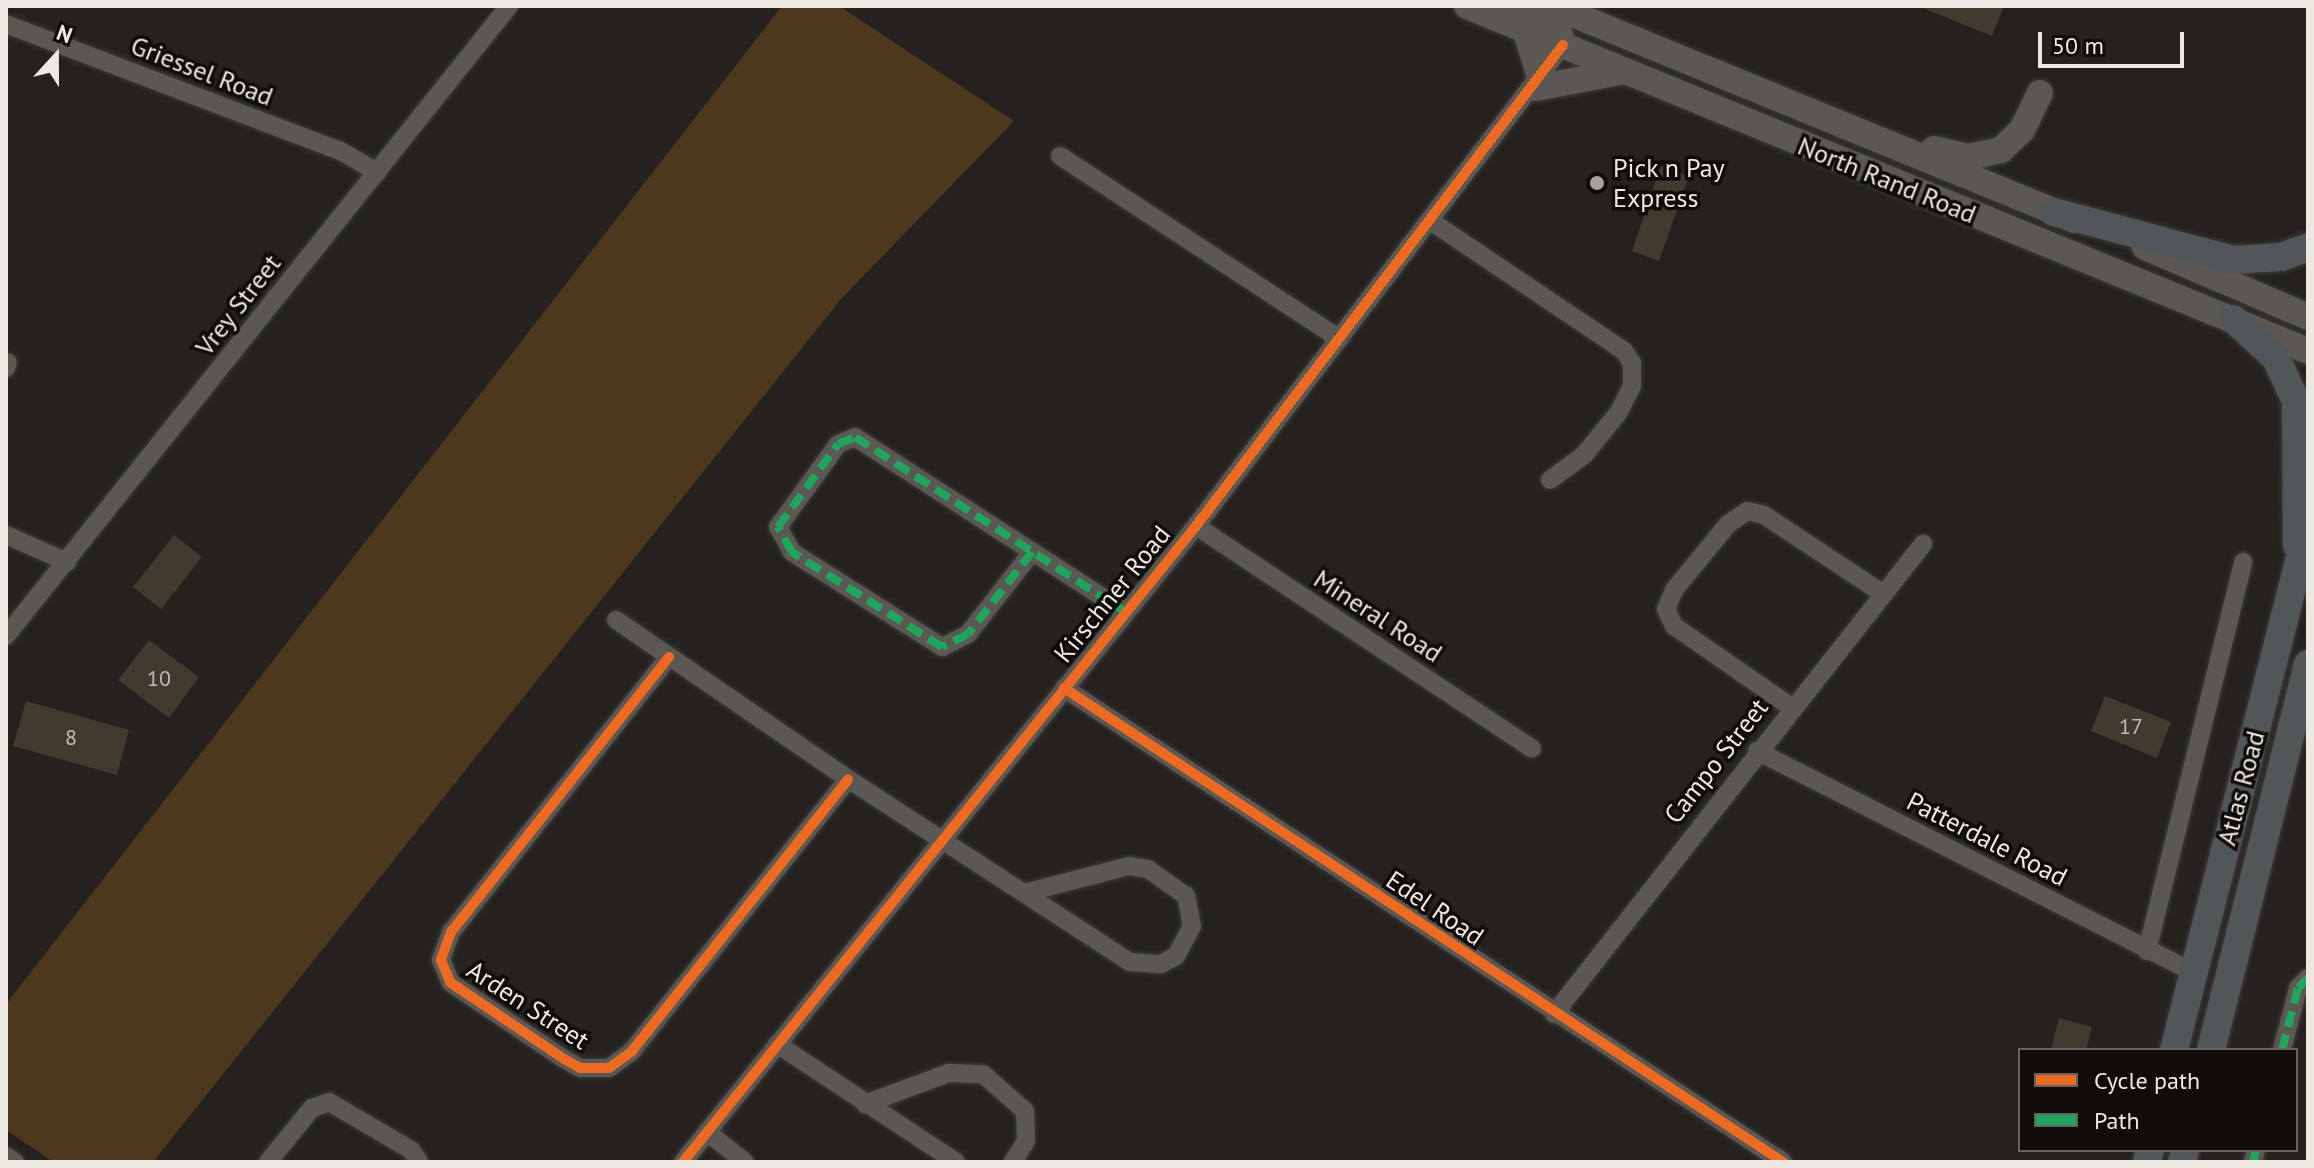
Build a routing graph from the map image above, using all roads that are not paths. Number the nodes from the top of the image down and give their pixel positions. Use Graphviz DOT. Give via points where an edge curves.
graph roads {
  1 [pos="509,6"];
  2 [pos="1467,6"];
  3 [pos="1553,6"];
  4 [pos="1522,18"];
  5 [pos="6,24"];
  6 [pos="1563,45"];
  7 [pos="1627,71"];
  8 [pos="1538,84"];
  9 [pos="2040,93"];
  10 [pos="1824,116"];
  11 [pos="1060,156"];
  12 [pos="377,172"];
  13 [pos="2054,212"];
  14 [pos="1432,222"];
  15 [pos="2308,247"];
  16 [pos="2308,317"];
  17 [pos="2233,319"];
  18 [pos="1340,339"];
  19 [pos="2308,351"];
  20 [pos="1550,480"];
  21 [pos="1196,526"];
  22 [pos="2308,526"];
  23 [pos="6,535"];
  24 [pos="1923,544"];
  25 [pos="1032,552"];
  26 [pos="67,562"];
  27 [pos="2243,562"];
  28 [pos="2296,573"];
  29 [pos="1882,593"];
  30 [pos="1124,611"];
  31 [pos="616,620"];
  32 [pos="6,636"];
  33 [pos="669,657"];
  34 [pos="2308,664"];
  35 [pos="1064,688"];
  36 [pos="1791,707"];
  37 [pos="1532,748"];
  38 [pos="1757,751"];
  39 [pos="848,779"];
  40 [pos="944,836"];
  41 [pos="1024,893"];
  42 [pos="2147,951"];
  43 [pos="2193,972"];
  44 [pos="2308,978"];
  45 [pos="1554,1014"];
  46 [pos="777,1044"];
  47 [pos="2174,1048"];
  48 [pos="2212,1048"];
  49 [pos="2283,1048"];
  50 [pos="865,1104"];
  51 [pos="707,1132"];
  52 [pos="6,1156"];
  53 [pos="15,1162"];
  54 [pos="268,1162"];
  55 [pos="419,1162"];
  56 [pos="683,1162"];
  57 [pos="745,1162"];
  58 [pos="956,1162"];
  59 [pos="1013,1162"];
  60 [pos="1783,1162"];
  1 -- 12 [label="street, Vrey Street"];
  2 -- 4 [label="main road"];
  3 -- 10 [label="main road, North Rand Road"];
  4 -- 6 [label="main road" via="1558,28"];
  4 -- 8 [label="main road"];
  5 -- 12 [label="street, Griessel Road" via="341,151"];
  6 -- 7 [label="main road, North Rand Road"];
  6 -- 8 [label="street, Kirschner Road"];
  7 -- 8 [label="main road"];
  7 -- 17 [label="main road, North Rand Road"];
  8 -- 14 [label="street, Kirschner Road"];
  9 -- 10 [label="main road" via="2014,140 1978,156 1941,152"];
  10 -- 13 [label="main road, North Rand Road"];
  11 -- 18 [label="street"];
  12 -- 26 [label="street, Vrey Street"];
  13 -- 15 [label="main road" via="2233,260 2281,257"];
  13 -- 16 [label="main road, North Rand Road"];
  14 -- 18 [label="street, Kirschner Road"];
  14 -- 20 [label="street" via="1624,351 1632,363 1632,386 1618,413 1584,455"];
  17 -- 19 [label="main road, North Rand Road"];
  17 -- 28 [label="main road" via="2276,358 2296,401"];
  18 -- 21 [label="street, Kirschner Road"];
  21 -- 30 [label="street, Kirschner Road"];
  21 -- 37 [label="street, Mineral Road"];
  22 -- 28 [label="main road, Atlas Road"];
  23 -- 26 [label="street"];
  24 -- 29 [label="street, Campo Street"];
  25 -- 25 [label="street" via="855,437 838,444 778,527 792,552 942,647 968,634"];
  25 -- 30 [label="street"];
  26 -- 32 [label="street, Vrey Street"];
  27 -- 42 [label="street"];
  28 -- 43 [label="main road, Atlas Road"];
  29 -- 36 [label="street, Campo Street"];
  29 -- 36 [label="street" via="1764,515 1747,511 1728,524 1674,590 1666,609 1674,626"];
  30 -- 35 [label="street, Kirschner Road"];
  31 -- 33 [label="street"];
  33 -- 39 [label="street"];
  33 -- 39 [label="street, Arden Street" via="451,932 441,960 451,983 572,1063 609,1068 632,1051"];
  34 -- 48 [label="main road, Atlas Road"];
  35 -- 40 [label="street, Kirschner Road"];
  35 -- 45 [label="street, Edel Road"];
  36 -- 38 [label="street, Campo Street"];
  38 -- 42 [label="street, Patterdale Road"];
  38 -- 45 [label="street, Campo Street"];
  39 -- 40 [label="street"];
  40 -- 41 [label="street"];
  40 -- 46 [label="street, Kirschner Road"];
  41 -- 41 [label="street" via="1130,962 1146,966 1176,956 1192,926 1186,896 1148,869 1129,866"];
  42 -- 43 [label="street, Patterdale Road"];
  43 -- 47 [label="main road, Atlas Road"];
  44 -- 49 [label="street" via="2298,988"];
  45 -- 60 [label="street, Edel Road"];
  46 -- 50 [label="street"];
  46 -- 51 [label="street, Kirschner Road"];
  50 -- 58 [label="street"];
  50 -- 59 [label="street" via="949,1073 983,1074 1016,1096 1025,1111 1026,1141"];
  51 -- 56 [label="street, Kirschner Road"];
  51 -- 57 [label="street"];
  52 -- 53 [label="street"];
  54 -- 55 [label="street" via="312,1108 329,1102 411,1150"];
}
